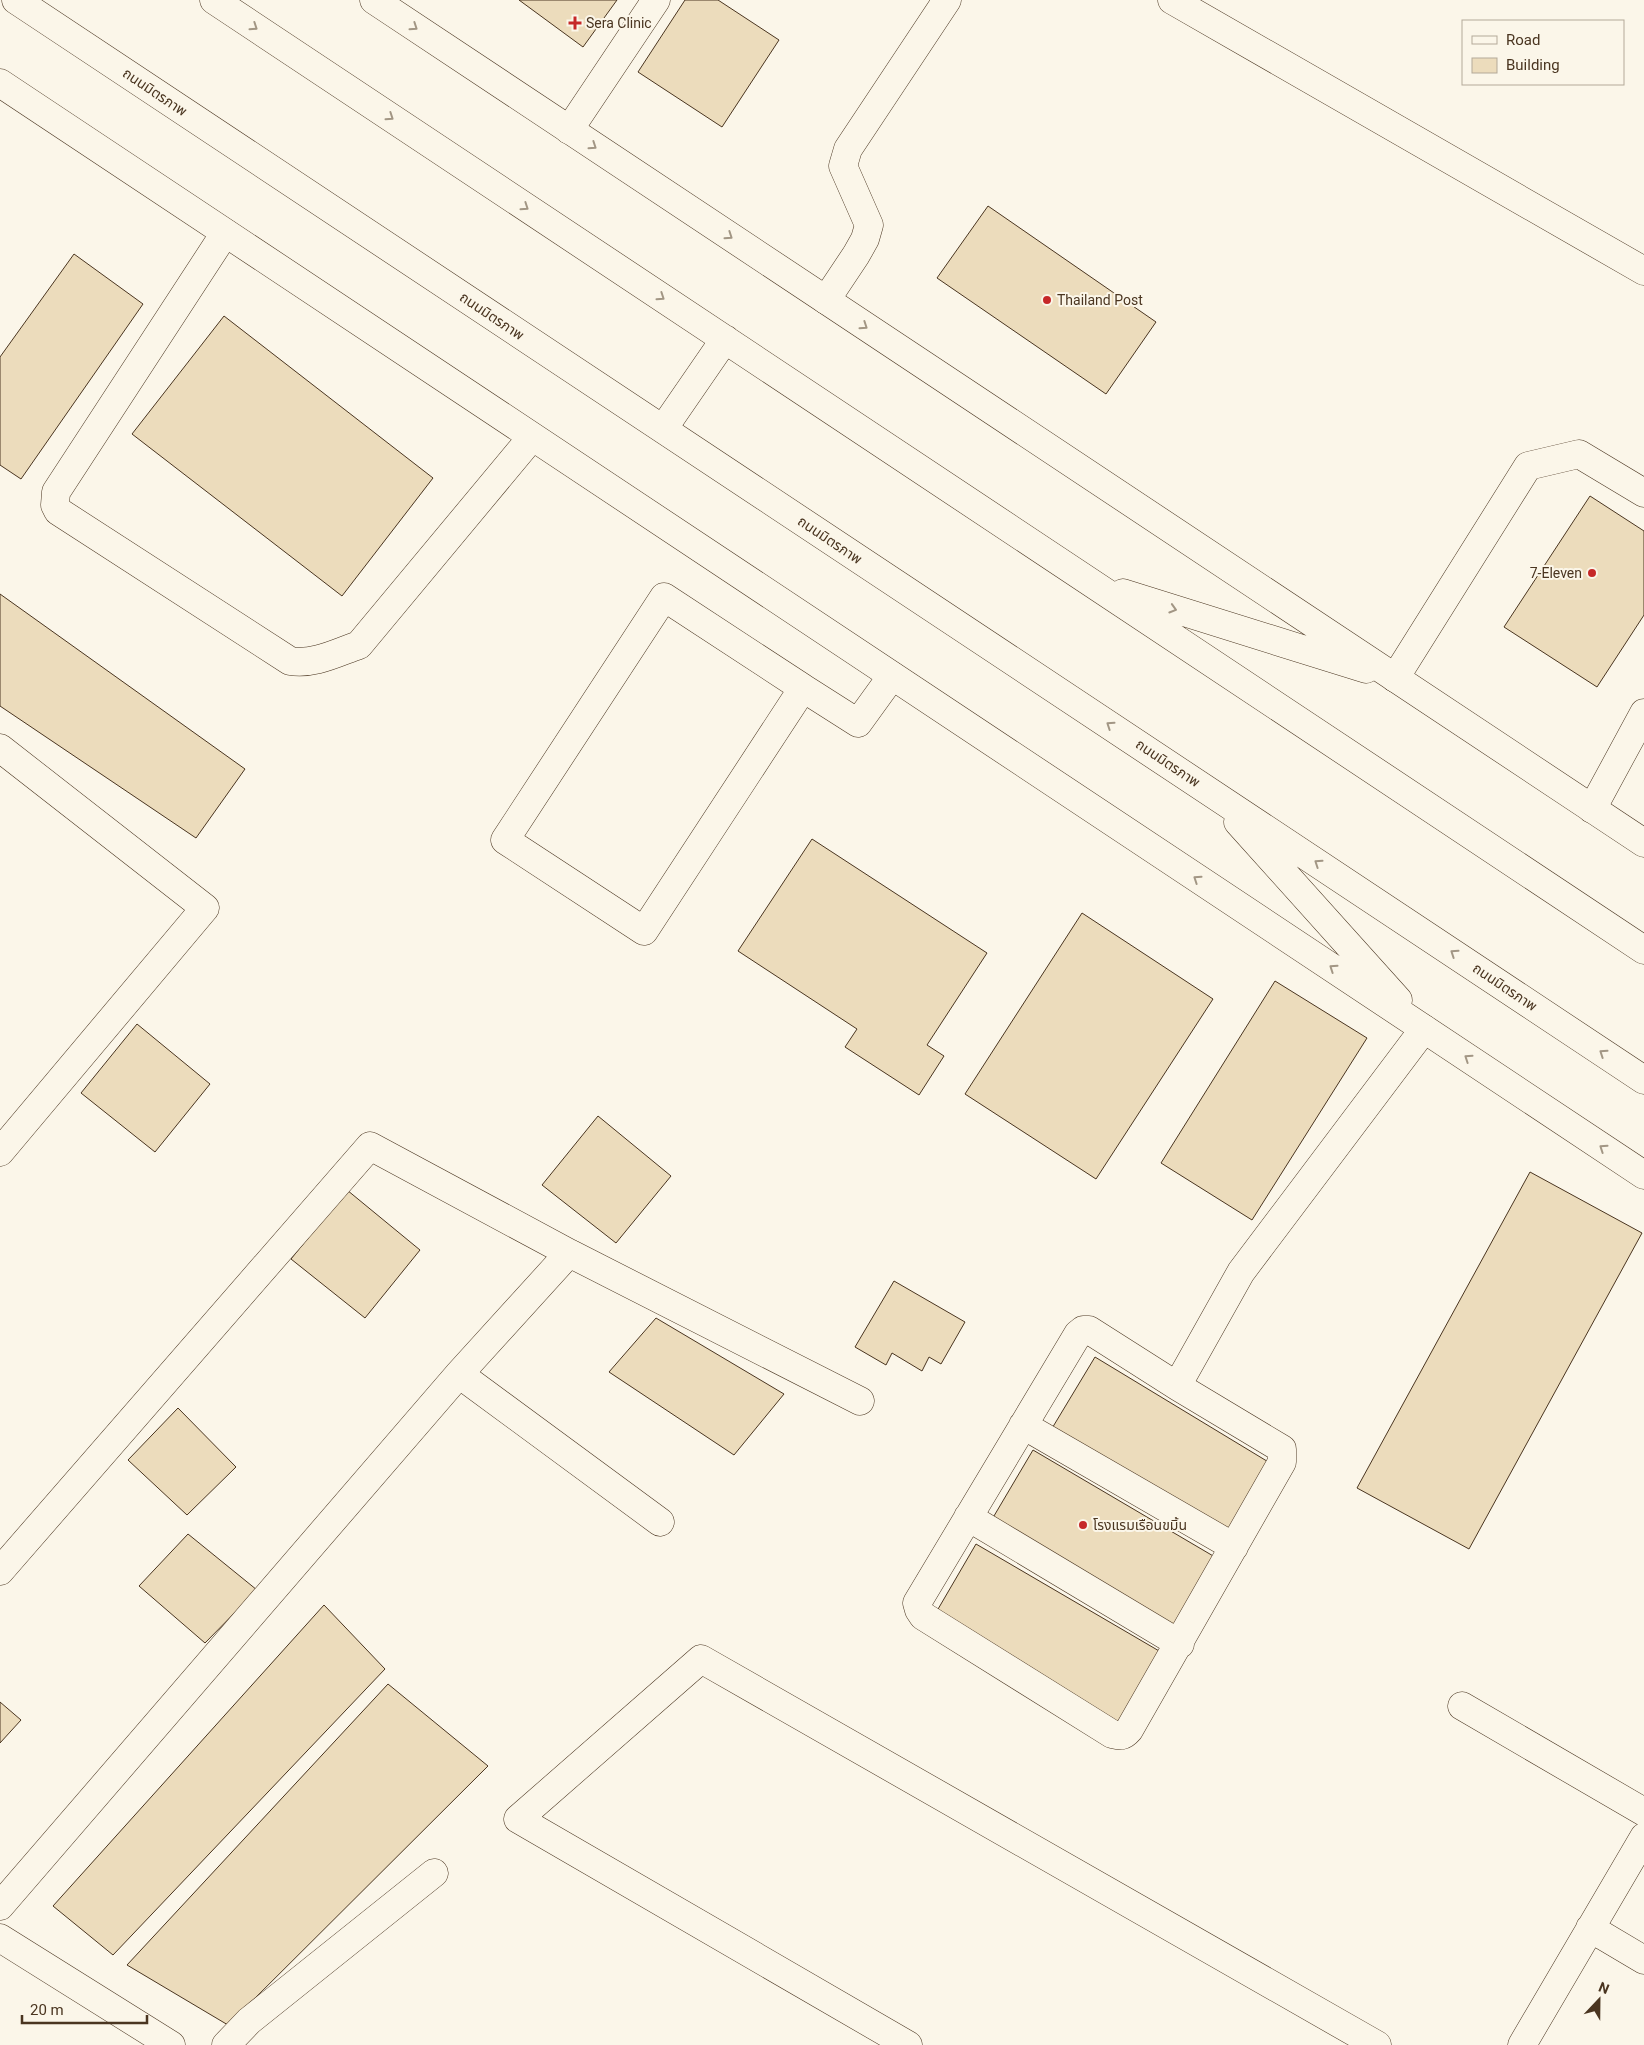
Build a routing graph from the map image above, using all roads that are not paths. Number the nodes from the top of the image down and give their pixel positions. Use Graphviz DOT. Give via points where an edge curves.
graph roads {
  1 [pos="16,0"];
  2 [pos="214,0"];
  3 [pos="374,0"];
  4 [pos="656,0"];
  5 [pos="947,0"];
  6 [pos="1172,0"];
  7 [pos="0,83"];
  8 [pos="569,130"];
  9 [pos="226,233"];
  10 [pos="1644,271"];
  11 [pos="826,300"];
  12 [pos="725,339"];
  13 [pos="663,429"];
  14 [pos="532,437"];
  15 [pos="1644,492"];
  16 [pos="1093,584"];
  17 [pos="892,676"];
  18 [pos="1395,678"];
  19 [pos="804,688"];
  20 [pos="1644,713"];
  21 [pos="0,748"];
  22 [pos="1212,792"];
  23 [pos="1592,809"];
  24 [pos="1644,844"];
  25 [pos="1644,950"];
  26 [pos="1424,1029"];
  27 [pos="1644,1080"];
  28 [pos="0,1152"];
  29 [pos="1644,1175"];
  30 [pos="569,1253"];
  31 [pos="459,1374"];
  32 [pos="1177,1386"];
  33 [pos="860,1402"];
  34 [pos="1023,1425"];
  35 [pos="968,1517"];
  36 [pos="660,1522"];
  37 [pos="1234,1547"];
  38 [pos="0,1571"];
  39 [pos="1180,1644"];
  40 [pos="1462,1706"];
  41 [pos="1644,1812"];
  42 [pos="1644,1837"];
  43 [pos="434,1873"];
  44 [pos="0,1906"];
  45 [pos="1590,1928"];
  46 [pos="0,1938"];
  47 [pos="1644,1960"];
  48 [pos="171,2045"];
  49 [pos="226,2045"];
  50 [pos="908,2045"];
  51 [pos="1377,2045"];
  52 [pos="1522,2045"];
  1 -- 13 [label="main road, ถนนมิตรภาพ"];
  2 -- 12 [label="main road, one-way"];
  3 -- 8 [label="main road, one-way"];
  4 -- 8 [label="main road"];
  5 -- 11 [label="main road" via="848,149 844,166 868,225 865,240"];
  6 -- 10 [label="main road"];
  7 -- 9 [label="main road"];
  8 -- 11 [label="main road, one-way"];
  9 -- 14 [label="main road"];
  9 -- 14 [label="main road" via="56,492 58,511 290,661 317,661 359,645"];
  11 -- 18 [label="main road, one-way"];
  12 -- 13 [label="main road"];
  12 -- 16 [label="main road"];
  22 -- 13 [label="main road, ถนนมิตรภาพ, one-way"];
  14 -- 17 [label="main road"];
  15 -- 18 [label="main road" via="1579,454 1528,466"];
  16 -- 18 [label="main road, one-way"];
  16 -- 25 [label="main road"];
  17 -- 19 [label="main road" via="858,723"];
  26 -- 17 [label="main road, one-way"];
  18 -- 23 [label="main road"];
  19 -- 19 [label="main road" via="644,931 505,840 664,597"];
  20 -- 23 [label="main road"];
  21 -- 28 [label="main road" via="205,908"];
  22 -- 26 [label="main road"];
  27 -- 22 [label="main road, ถนนมิตรภาพ, one-way"];
  23 -- 24 [label="main road"];
  29 -- 26 [label="main road, one-way"];
  26 -- 32 [label="main road" via="1241,1272"];
  30 -- 31 [label="main road"];
  30 -- 33 [label="main road"];
  30 -- 38 [label="main road" via="370,1146"];
  31 -- 36 [label="main road"];
  31 -- 44 [label="main road"];
  32 -- 34 [label="main road" via="1089,1330 1083,1330"];
  32 -- 37 [label="main road" via="1282,1449 1282,1462"];
  34 -- 35 [label="main road"];
  34 -- 37 [label="main road"];
  35 -- 39 [label="main road"];
  35 -- 39 [label="main road" via="917,1603 918,1610 922,1616 1112,1734 1125,1735 1129,1730"];
  37 -- 39 [label="main road"];
  40 -- 41 [label="main road"];
  42 -- 45 [label="main road"];
  43 -- 49 [label="main road" via="249,2021"];
  45 -- 47 [label="main road"];
  45 -- 52 [label="main road"];
  46 -- 48 [label="main road"];
  50 -- 51 [label="main road" via="518,1819 701,1659"];
}
